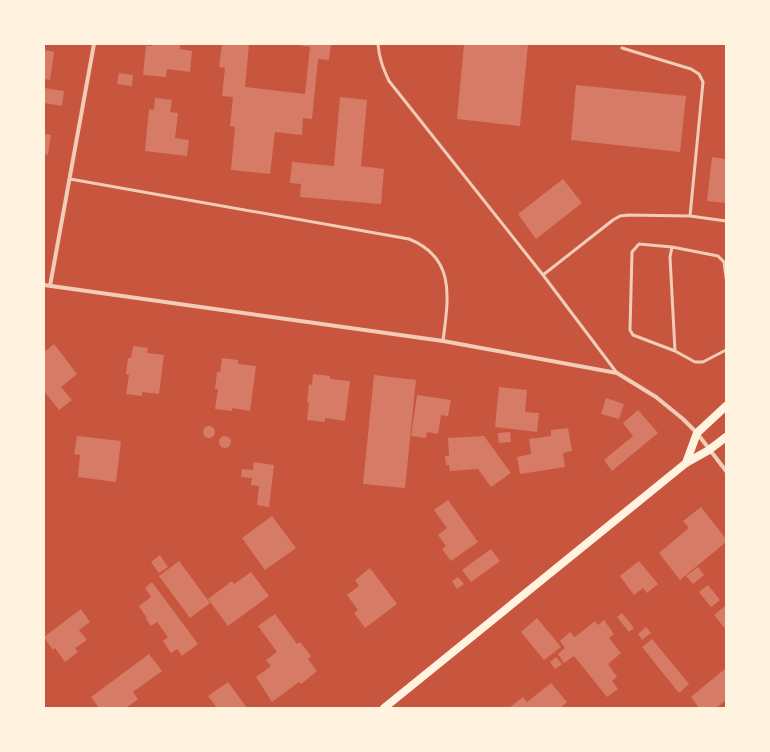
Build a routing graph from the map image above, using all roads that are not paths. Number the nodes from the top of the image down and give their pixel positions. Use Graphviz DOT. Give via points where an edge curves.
graph roads {
  1 [pos="94,44"];
  2 [pos="378,44"];
  3 [pos="622,48"];
  4 [pos="70,179"];
  5 [pos="690,216"];
  6 [pos="726,221"];
  7 [pos="672,247"];
  8 [pos="543,275"];
  9 [pos="726,278"];
  10 [pos="44,285"];
  11 [pos="50,286"];
  12 [pos="443,341"];
  13 [pos="726,350"];
  14 [pos="675,351"];
  15 [pos="617,373"];
  16 [pos="726,406"];
  17 [pos="697,433"];
  18 [pos="726,437"];
  19 [pos="709,450"];
  20 [pos="686,463"];
  21 [pos="726,471"];
  22 [pos="384,708"];
  1 -- 4 [label="street"];
  2 -- 8 [label="lane" via="378,55 389,81"];
  3 -- 5 [label="lane" via="691,68 699,74 703,82"];
  4 -- 11 [label="street"];
  4 -- 12 [label="lane" via="409,239 428,249 444,271 448,298"];
  5 -- 6 [label="lane"];
  5 -- 8 [label="lane" via="620,216"];
  7 -- 9 [label="lane" via="718,256 724,262"];
  7 -- 14 [label="lane" via="670,257"];
  7 -- 14 [label="lane" via="639,244 632,252 630,330 633,335"];
  8 -- 15 [label="lane"];
  10 -- 11 [label="street"];
  11 -- 12 [label="street"];
  12 -- 15 [label="street"];
  13 -- 14 [label="lane" via="703,362 695,362"];
  15 -- 17 [label="street" via="656,397"];
  16 -- 17 [label="main road"];
  17 -- 19 [label="street"];
  17 -- 20 [label="main road"];
  18 -- 19 [label="main road"];
  19 -- 20 [label="main road"];
  19 -- 21 [label="street"];
  20 -- 22 [label="main road"];
}
